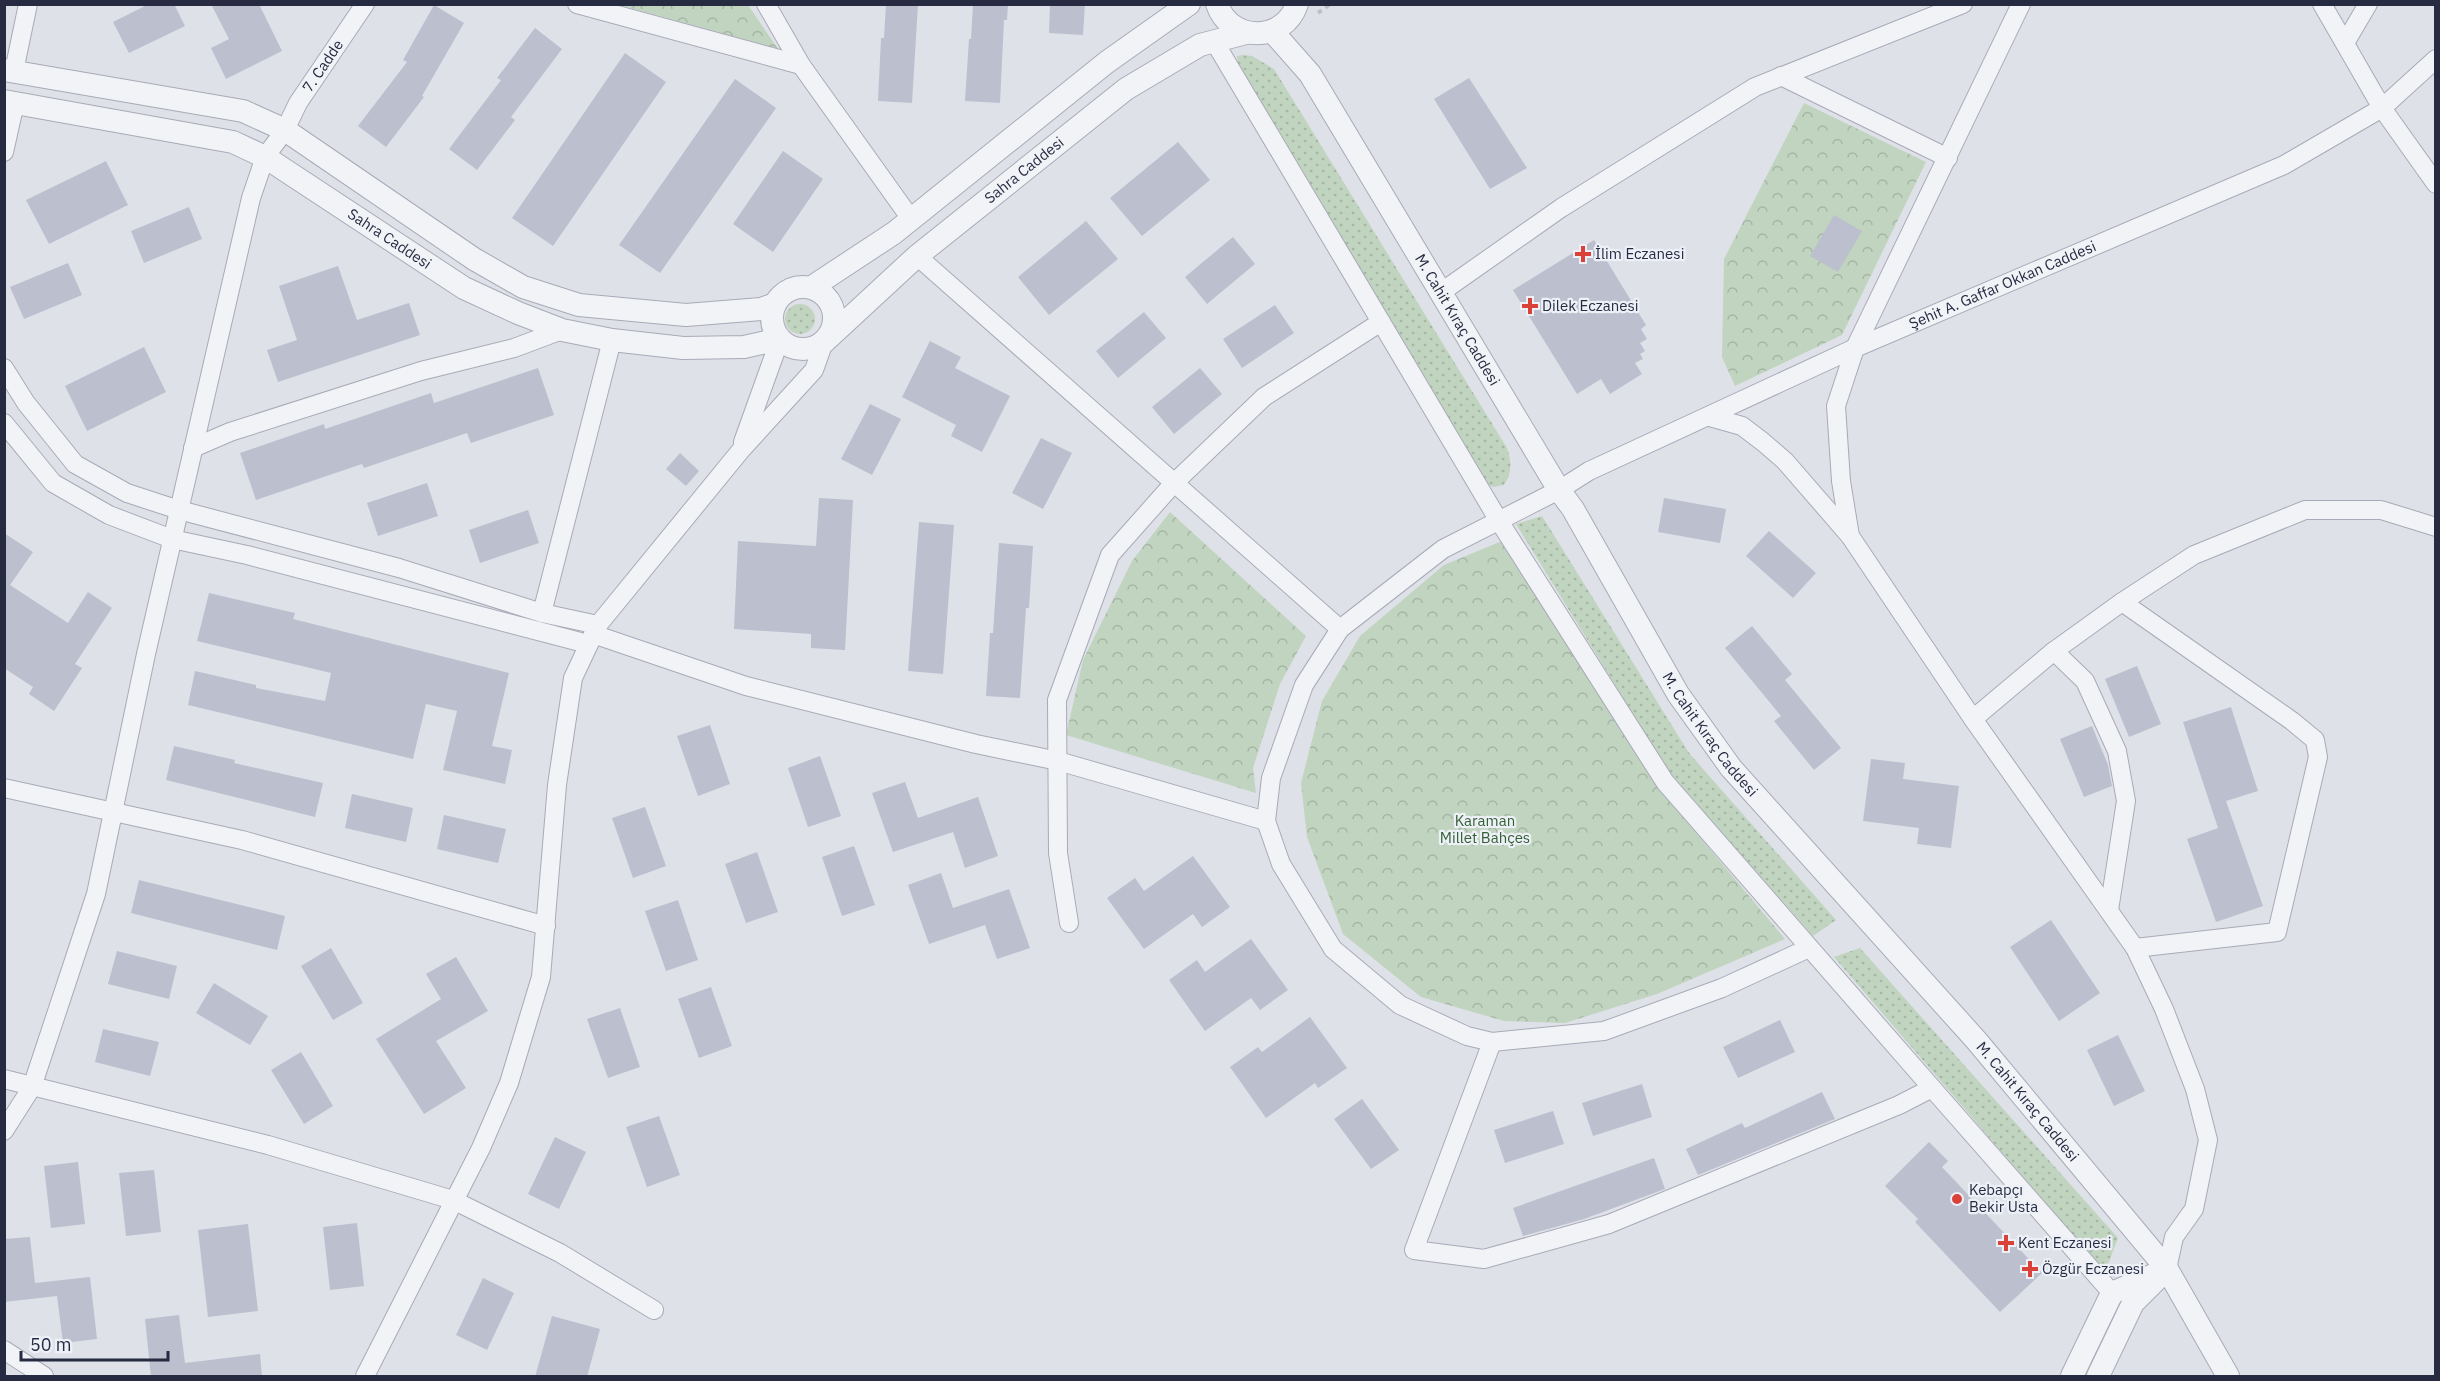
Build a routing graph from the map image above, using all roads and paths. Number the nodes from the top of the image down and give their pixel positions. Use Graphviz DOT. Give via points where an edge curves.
graph roads {
  1 [pos="28,4"];
  2 [pos="365,4"];
  3 [pos="577,4"];
  4 [pos="766,4"];
  5 [pos="1189,4"];
  6 [pos="1217,4"];
  7 [pos="1330,4"];
  8 [pos="1963,4"];
  9 [pos="2021,4"];
  10 [pos="2322,4"];
  11 [pos="2368,4"];
  12 [pos="1303,7"];
  13 [pos="1272,32"];
  14 [pos="1246,33"];
  15 [pos="1214,41"];
  16 [pos="2345,43"];
  17 [pos="2436,59"];
  18 [pos="801,65"];
  19 [pos="9,70"];
  20 [pos="1781,76"];
  21 [pos="10,102"];
  22 [pos="2382,108"];
  23 [pos="285,130"];
  24 [pos="4,152"];
  25 [pos="265,157"];
  26 [pos="1948,158"];
  27 [pos="2436,183"];
  28 [pos="911,219"];
  29 [pos="917,256"];
  30 [pos="812,287"];
  31 [pos="1440,293"];
  32 [pos="775,304"];
  33 [pos="1381,322"];
  34 [pos="562,330"];
  35 [pos="780,339"];
  36 [pos="612,340"];
  37 [pos="824,342"];
  38 [pos="1855,348"];
  39 [pos="4,368"];
  40 [pos="1710,417"];
  41 [pos="8,433"];
  42 [pos="193,448"];
  43 [pos="741,450"];
  44 [pos="1173,484"];
  45 [pos="1558,490"];
  46 [pos="179,510"];
  47 [pos="1499,520"];
  48 [pos="2436,527"];
  49 [pos="1850,536"];
  50 [pos="172,539"];
  51 [pos="2122,602"];
  52 [pos="542,613"];
  53 [pos="1340,629"];
  54 [pos="593,634"];
  55 [pos="2054,651"];
  56 [pos="1973,719"];
  57 [pos="1058,761"];
  58 [pos="4,788"];
  59 [pos="112,811"];
  60 [pos="1266,821"];
  61 [pos="2109,910"];
  62 [pos="1069,923"];
  63 [pos="546,926"];
  64 [pos="1809,948"];
  65 [pos="2135,948"];
  66 [pos="1492,1042"];
  67 [pos="4,1079"];
  68 [pos="32,1087"];
  69 [pos="1932,1089"];
  70 [pos="4,1131"];
  71 [pos="453,1200"];
  72 [pos="2167,1269"];
  73 [pos="2112,1293"];
  74 [pos="654,1310"];
  75 [pos="4,1350"];
  76 [pos="44,1377"];
  77 [pos="365,1377"];
  78 [pos="2072,1377"];
  79 [pos="2098,1377"];
  80 [pos="2228,1377"];
  1 -- 19 [label="street"];
  2 -- 23 [label="street, 7. Cadde" via="304,94"];
  3 -- 18 [label="street"];
  4 -- 18 [label="street"];
  5 -- 28 [label="street, Sahra Caddesi" via="1107,62"];
  6 -- 14 [label="street" via="1226,21"];
  7 -- 12 [label="path"];
  8 -- 20 [label="street"];
  9 -- 26 [label="street"];
  10 -- 16 [label="street"];
  11 -- 16 [label="street"];
  12 -- 13 [label="street"];
  13 -- 14 [label="street, Sahra Caddesi"];
  13 -- 31 [label="street, M. Cahit Kıraç Caddesi" via="1310,74"];
  14 -- 15 [label="street, Sahra Caddesi"];
  15 -- 29 [label="street, Sahra Caddesi" via="1200,45 1126,89"];
  15 -- 33 [label="street"];
  16 -- 22 [label="street"];
  17 -- 22 [label="street, Şehit A. Gaffar Okkan Caddesi"];
  18 -- 28 [label="street"];
  19 -- 23 [label="street, Sahra Caddesi" via="243,111"];
  20 -- 26 [label="street"];
  20 -- 31 [label="street" via="1755,87 1561,208"];
  21 -- 24 [label="street"];
  21 -- 25 [label="street, Sahra Caddesi" via="233,142"];
  22 -- 27 [label="street"];
  22 -- 38 [label="street, Şehit A. Gaffar Okkan Caddesi" via="2284,165"];
  23 -- 25 [label="street, 7. Cadde"];
  23 -- 32 [label="street, Sahra Caddesi" via="474,259 523,287 579,305 686,315 761,309"];
  25 -- 34 [label="street, Sahra Caddesi" via="464,288"];
  25 -- 42 [label="street, 7. Cadde" via="250,198"];
  26 -- 38 [label="street"];
  28 -- 30 [label="street, Sahra Caddesi"];
  29 -- 37 [label="street, Sahra Caddesi"];
  29 -- 44 [label="street"];
  30 -- 32 [label="street, Sahra Caddesi" via="791,289"];
  30 -- 37 [label="street" via="833,306 834,326"];
  31 -- 45 [label="street, M. Cahit Kıraç Caddesi"];
  32 -- 35 [label="street" via="772,322"];
  33 -- 44 [label="street" via="1264,397"];
  33 -- 47 [label="street"];
  34 -- 36 [label="street, Sahra Caddesi"];
  34 -- 42 [label="street" via="514,348 421,371 230,432"];
  35 -- 36 [label="street, Sahra Caddesi" via="744,347 683,348"];
  35 -- 37 [label="street, Sahra Caddesi" via="796,349"];
  35 -- 43 [label="street"];
  36 -- 52 [label="street"];
  37 -- 43 [label="street" via="814,369"];
  38 -- 40 [label="street, Şehit A. Gaffar Okkan Caddesi"];
  38 -- 49 [label="street" via="1836,406 1841,481"];
  39 -- 46 [label="street" via="26,403 75,464 127,493"];
  40 -- 45 [label="street, Şehit A. Gaffar Okkan Caddesi" via="1589,471"];
  40 -- 49 [label="street" via="1742,426 1763,442 1785,461"];
  41 -- 50 [label="street" via="53,483 109,515"];
  42 -- 46 [label="street, 7. Cadde"];
  43 -- 54 [label="street"];
  44 -- 53 [label="street"];
  44 -- 57 [label="street" via="1110,555 1057,700"];
  45 -- 47 [label="street, Şehit A. Gaffar Okkan Caddesi"];
  45 -- 72 [label="street, M. Cahit Kıraç Caddesi" via="1573,509 1678,694 1731,768 1976,1040"];
  46 -- 50 [label="street, 7. Cadde"];
  46 -- 52 [label="street" via="399,568"];
  47 -- 53 [label="street, Şehit A. Gaffar Okkan Caddesi" via="1443,549"];
  47 -- 64 [label="street" via="1665,782"];
  48 -- 51 [label="street" via="2381,510 2305,510 2194,555"];
  49 -- 56 [label="street"];
  50 -- 54 [label="street"];
  50 -- 59 [label="street, 7. Cadde"];
  51 -- 55 [label="street"];
  51 -- 65 [label="street" via="2292,721 2315,740 2318,757 2277,932"];
  52 -- 54 [label="street"];
  53 -- 60 [label="street, Şehit A. Gaffar Okkan Caddesi" via="1304,685 1271,778"];
  54 -- 57 [label="street" via="746,687"];
  54 -- 63 [label="street" via="573,678 557,785"];
  55 -- 56 [label="street"];
  55 -- 61 [label="street" via="2085,681 2117,752 2126,801"];
  56 -- 61 [label="street"];
  57 -- 60 [label="street"];
  57 -- 62 [label="street" via="1058,853"];
  58 -- 59 [label="street"];
  59 -- 63 [label="street" via="242,840"];
  59 -- 68 [label="street, 7. Cadde" via="96,894"];
  60 -- 66 [label="street" via="1281,864 1333,949 1400,1005 1467,1036"];
  61 -- 65 [label="street"];
  63 -- 71 [label="street" via="541,977 509,1083"];
  64 -- 66 [label="street" via="1722,988 1604,1031"];
  64 -- 69 [label="street"];
  65 -- 72 [label="street" via="2195,1089 2208,1140 2194,1209 2174,1237"];
  66 -- 69 [label="street" via="1414,1250 1484,1259 1610,1224"];
  67 -- 68 [label="street"];
  68 -- 70 [label="street, 7. Cadde"];
  68 -- 71 [label="street" via="268,1144"];
  69 -- 73 [label="street"];
  71 -- 74 [label="street" via="560,1253"];
  71 -- 77 [label="street"];
  72 -- 73 [label="street"];
  72 -- 79 [label="street" via="2133,1303"];
  72 -- 80 [label="street, M. Cahit Kıraç Caddesi"];
  73 -- 78 [label="street"];
  75 -- 76 [label="street"];
}
